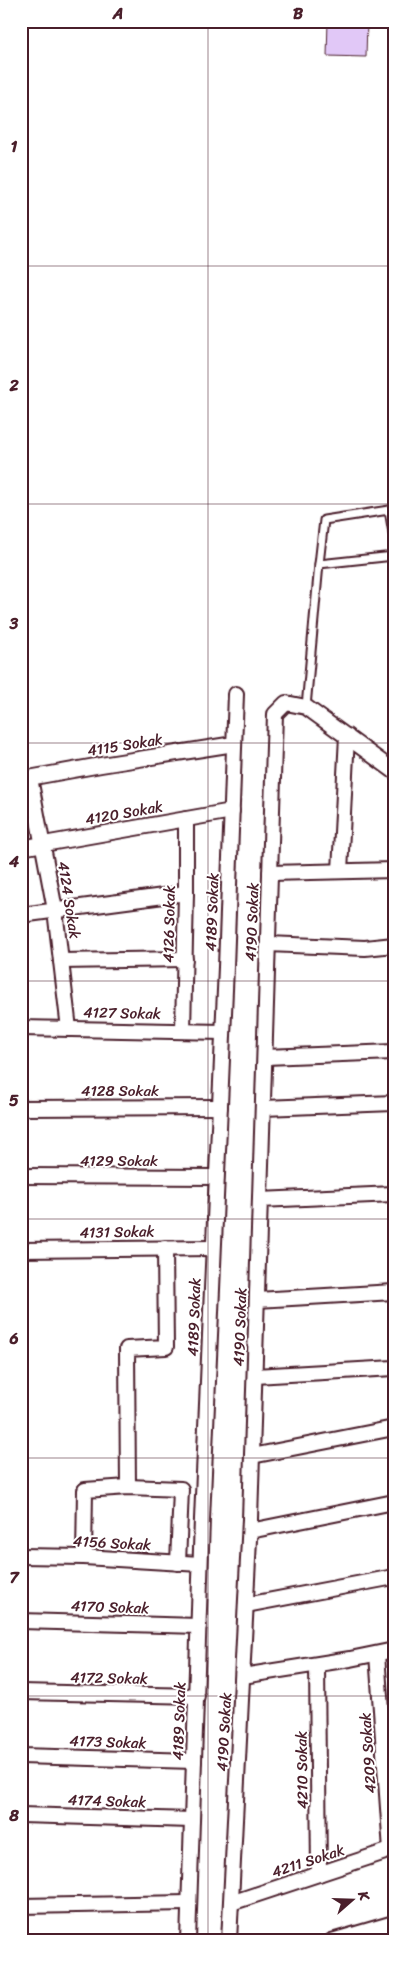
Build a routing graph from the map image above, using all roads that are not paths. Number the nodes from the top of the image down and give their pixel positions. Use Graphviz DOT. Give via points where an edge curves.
graph roads {
  1 [pos="394,539"];
  2 [pos="394,556"];
  3 [pos="319,564"];
  4 [pos="236,694"];
  5 [pos="306,707"];
  6 [pos="347,736"];
  7 [pos="234,744"];
  8 [pos="394,771"];
  9 [pos="26,779"];
  10 [pos="232,811"];
  11 [pos="186,819"];
  12 [pos="43,844"];
  13 [pos="21,848"];
  14 [pos="394,870"];
  15 [pos="340,871"];
  16 [pos="270,873"];
  17 [pos="186,893"];
  18 [pos="55,910"];
  19 [pos="21,915"];
  20 [pos="268,944"];
  21 [pos="394,945"];
  22 [pos="185,959"];
  23 [pos="61,961"];
  24 [pos="21,1028"];
  25 [pos="69,1029"];
  26 [pos="183,1031"];
  27 [pos="223,1032"];
  28 [pos="394,1052"];
  29 [pos="265,1057"];
  30 [pos="394,1103"];
  31 [pos="220,1107"];
  32 [pos="21,1108"];
  33 [pos="263,1108"];
  34 [pos="21,1176"];
  35 [pos="216,1177"];
  36 [pos="394,1194"];
  37 [pos="260,1200"];
  38 [pos="165,1248"];
  39 [pos="213,1248"];
  40 [pos="21,1250"];
  41 [pos="394,1292"];
  42 [pos="257,1300"];
  43 [pos="394,1368"];
  44 [pos="255,1376"];
  45 [pos="394,1428"];
  46 [pos="252,1456"];
  47 [pos="128,1487"];
  48 [pos="394,1502"];
  49 [pos="250,1531"];
  50 [pos="21,1556"];
  51 [pos="84,1557"];
  52 [pos="178,1563"];
  53 [pos="200,1564"];
  54 [pos="394,1577"];
  55 [pos="246,1605"];
  56 [pos="21,1621"];
  57 [pos="199,1626"];
  58 [pos="394,1650"];
  59 [pos="378,1654"];
  60 [pos="317,1665"];
  61 [pos="243,1676"];
  62 [pos="21,1692"];
  63 [pos="197,1696"];
  64 [pos="21,1756"];
  65 [pos="194,1761"];
  66 [pos="21,1815"];
  67 [pos="192,1820"];
  68 [pos="392,1850"];
  69 [pos="319,1874"];
  70 [pos="231,1903"];
  71 [pos="188,1904"];
  72 [pos="21,1906"];
  73 [pos="394,1923"];
  74 [pos="188,1941"];
  75 [pos="230,1941"];
  76 [pos="332,1941"];
  1 -- 3 [label="lane" via="389,510 324,520"];
  2 -- 3 [label="lane"];
  3 -- 5 [label="lane"];
  4 -- 7 [label="street, 4189 Sokak"];
  5 -- 6 [label="street"];
  5 -- 16 [label="street, 4190 Sokak" via="286,703 275,714"];
  6 -- 8 [label="street"];
  6 -- 15 [label="street"];
  7 -- 9 [label="street, 4115 Sokak"];
  7 -- 10 [label="street, 4189 Sokak"];
  9 -- 12 [label="street, 4124 Sokak"];
  10 -- 11 [label="street, 4120 Sokak"];
  10 -- 27 [label="street, 4189 Sokak"];
  11 -- 12 [label="street, 4120 Sokak"];
  11 -- 17 [label="street, 4126 Sokak"];
  12 -- 13 [label="street, 4120 Sokak"];
  12 -- 18 [label="street, 4124 Sokak"];
  14 -- 15 [label="street"];
  15 -- 16 [label="street"];
  16 -- 20 [label="street, 4190 Sokak"];
  17 -- 18 [label="street"];
  17 -- 22 [label="street, 4126 Sokak"];
  18 -- 19 [label="street"];
  18 -- 23 [label="street, 4124 Sokak"];
  20 -- 21 [label="street" via="365,948"];
  20 -- 29 [label="street, 4190 Sokak"];
  22 -- 23 [label="street"];
  22 -- 26 [label="street, 4126 Sokak"];
  23 -- 25 [label="street, 4124 Sokak"];
  24 -- 25 [label="street, 4127 Sokak"];
  25 -- 26 [label="street, 4127 Sokak"];
  26 -- 27 [label="street, 4127 Sokak"];
  27 -- 31 [label="street, 4189 Sokak"];
  28 -- 29 [label="street"];
  29 -- 33 [label="street, 4190 Sokak"];
  30 -- 33 [label="street"];
  31 -- 32 [label="street, 4128 Sokak"];
  31 -- 35 [label="street, 4189 Sokak"];
  33 -- 37 [label="street, 4190 Sokak"];
  34 -- 35 [label="street, 4129 Sokak"];
  35 -- 39 [label="street, 4189 Sokak"];
  36 -- 37 [label="street"];
  37 -- 42 [label="street, 4190 Sokak"];
  38 -- 39 [label="street, 4131 Sokak"];
  38 -- 40 [label="street, 4131 Sokak"];
  38 -- 47 [label="street" via="166,1347 126,1349"];
  39 -- 53 [label="street, 4189 Sokak"];
  41 -- 42 [label="street"];
  42 -- 44 [label="street, 4190 Sokak"];
  43 -- 44 [label="street"];
  44 -- 46 [label="street, 4190 Sokak"];
  45 -- 46 [label="street"];
  46 -- 49 [label="street, 4190 Sokak"];
  47 -- 51 [label="street" via="85,1490"];
  47 -- 52 [label="street" via="181,1489"];
  48 -- 49 [label="street"];
  49 -- 55 [label="street, 4190 Sokak"];
  50 -- 51 [label="street, 4156 Sokak"];
  51 -- 52 [label="street, 4156 Sokak"];
  52 -- 53 [label="street, 4156 Sokak"];
  53 -- 57 [label="street, 4189 Sokak"];
  54 -- 55 [label="street"];
  55 -- 61 [label="street, 4190 Sokak"];
  56 -- 57 [label="street, 4170 Sokak"];
  57 -- 63 [label="street, 4189 Sokak"];
  58 -- 59 [label="street"];
  59 -- 60 [label="street"];
  59 -- 68 [label="street, 4209 Sokak"];
  60 -- 61 [label="street"];
  60 -- 69 [label="street, 4210 Sokak"];
  61 -- 70 [label="street, 4190 Sokak"];
  62 -- 63 [label="street, 4172 Sokak"];
  63 -- 65 [label="street, 4189 Sokak"];
  64 -- 65 [label="street, 4173 Sokak"];
  65 -- 67 [label="street, 4189 Sokak"];
  66 -- 67 [label="street, 4174 Sokak"];
  67 -- 71 [label="street, 4189 Sokak"];
  68 -- 69 [label="street, 4211 Sokak"];
  69 -- 70 [label="street, 4211 Sokak"];
  70 -- 75 [label="street, 4190 Sokak"];
  71 -- 72 [label="street"];
  71 -- 74 [label="street, 4189 Sokak"];
  73 -- 76 [label="street"];
}
